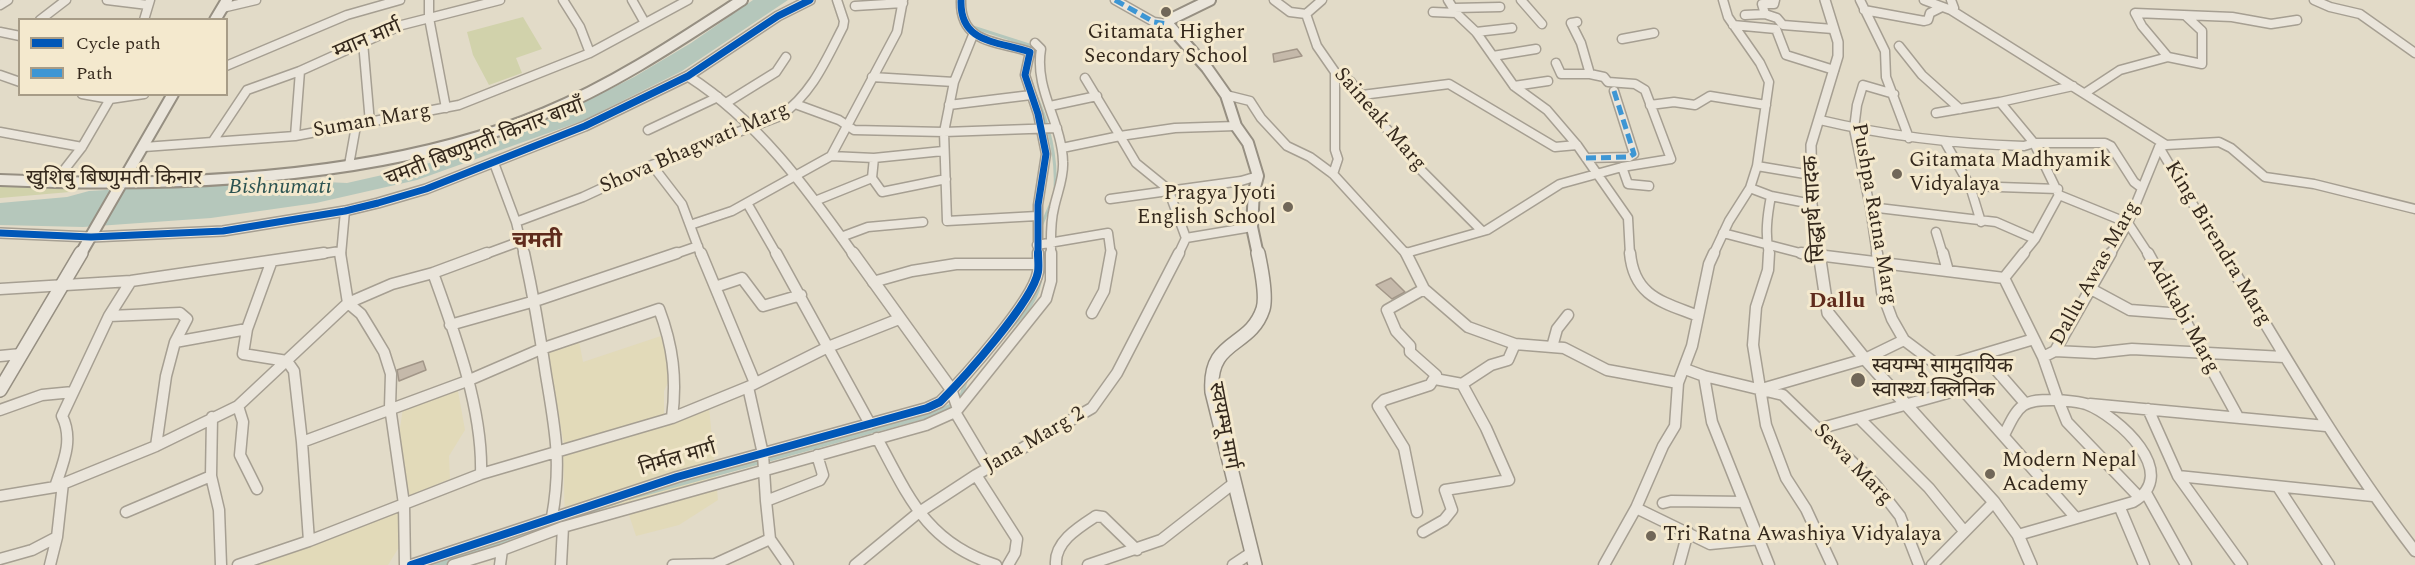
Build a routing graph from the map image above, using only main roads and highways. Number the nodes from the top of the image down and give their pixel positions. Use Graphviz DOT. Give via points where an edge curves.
graph roads {
  1 [pos="742,0"];
  2 [pos="1210,0"];
  3 [pos="225,4"];
  4 [pos="216,18"];
  5 [pos="171,96"];
  6 [pos="0,180"];
  7 [pos="121,185"];
  8 [pos="0,390"];
  9 [pos="1253,559"];
  1 -- 7 [label="main road, खुशिबु बिष्णुमती किनार" via="672,47 578,98 501,130 441,147 350,165"];
  2 -- 9 [label="main road, स्वयम्भू मार्ग" via="1168,24 1226,95 1258,176 1252,226 1261,266 1263,306 1251,328 1214,363 1210,377"];
  3 -- 4 [label="main road"];
  5 -- 7 [label="main road"];
  6 -- 7 [label="main road, खुशिबु बिष्णुमती किनार"];
  7 -- 8 [label="main road"];
}
